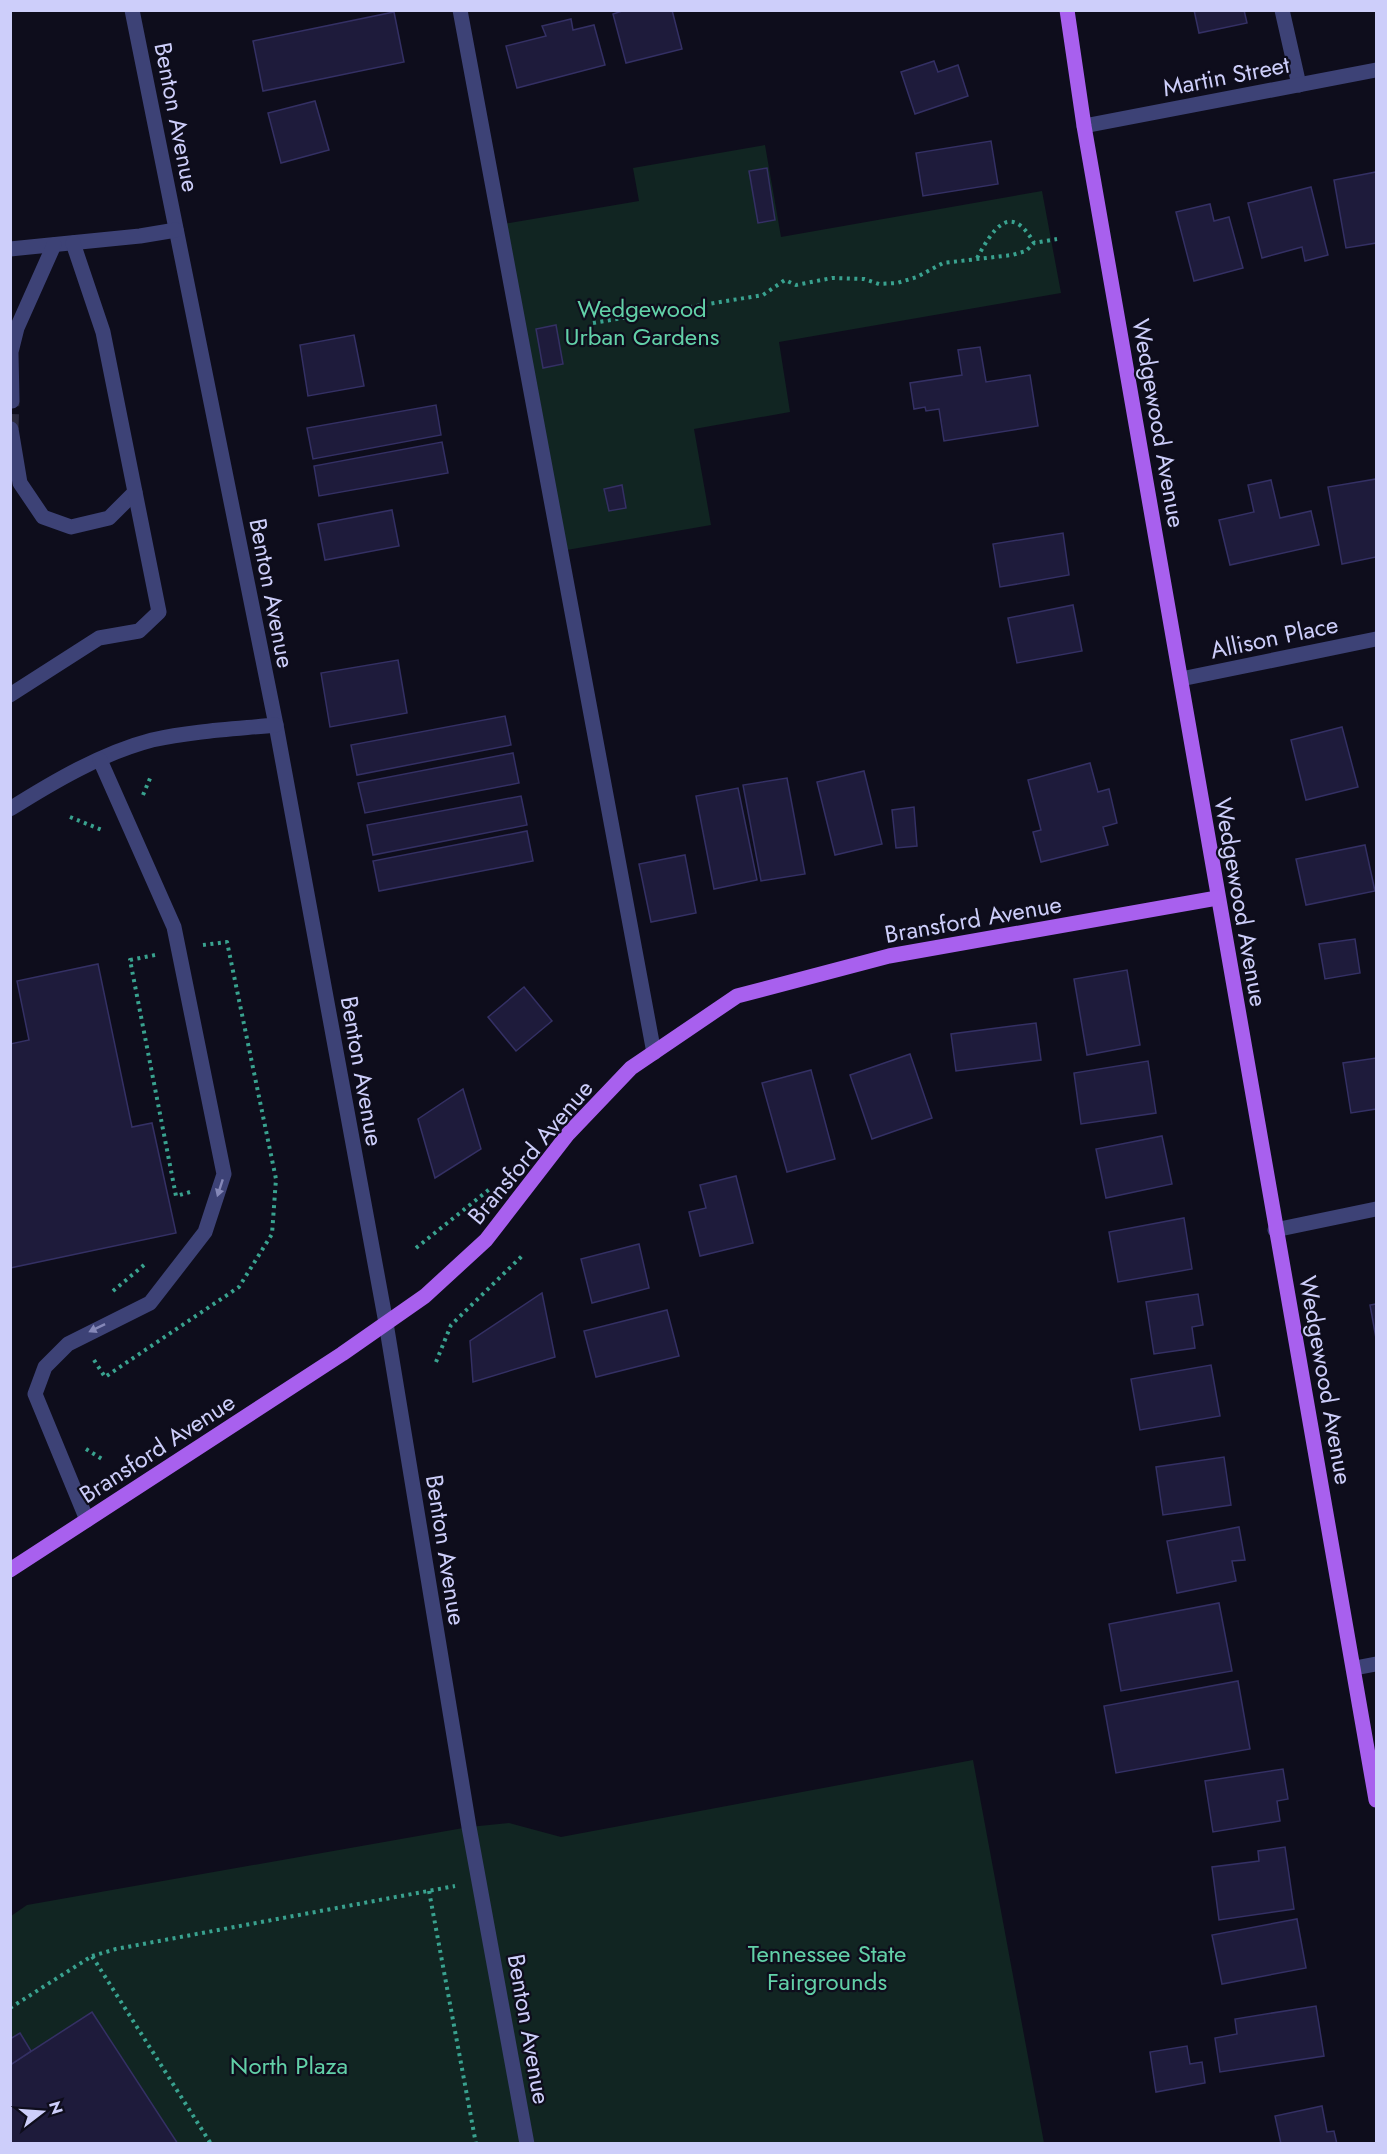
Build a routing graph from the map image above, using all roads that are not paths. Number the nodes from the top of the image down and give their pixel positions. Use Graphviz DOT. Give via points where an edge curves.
graph roads {
  1 [pos="132,10"];
  2 [pos="460,10"];
  3 [pos="1067,10"];
  4 [pos="1282,10"];
  5 [pos="1377,70"];
  6 [pos="1299,85"];
  7 [pos="1084,126"];
  8 [pos="177,230"];
  9 [pos="73,243"];
  10 [pos="54,245"];
  11 [pos="10,249"];
  12 [pos="12,401"];
  13 [pos="11,429"];
  14 [pos="135,492"];
  15 [pos="1377,639"];
  16 [pos="1181,679"];
  17 [pos="10,695"];
  18 [pos="276,725"];
  19 [pos="100,760"];
  20 [pos="10,809"];
  21 [pos="1217,898"];
  22 [pos="654,1053"];
  23 [pos="1377,1209"];
  24 [pos="1275,1230"];
  25 [pos="386,1323"];
  26 [pos="87,1520"];
  27 [pos="10,1570"];
  28 [pos="1377,1664"];
  29 [pos="1355,1668"];
  30 [pos="1377,1800"];
  31 [pos="527,2144"];
  1 -- 8 [label="street, Benton Avenue"];
  2 -- 22 [label="street"];
  3 -- 7 [label="main road, Wedgewood Avenue"];
  4 -- 6 [label="street"];
  5 -- 6 [label="street, Martin Street"];
  6 -- 7 [label="street, Martin Street"];
  7 -- 16 [label="main road, Wedgewood Avenue"];
  8 -- 9 [label="street"];
  8 -- 18 [label="street, Benton Avenue"];
  9 -- 10 [label="street"];
  9 -- 14 [label="street" via="103,332"];
  10 -- 11 [label="street"];
  10 -- 12 [label="street" via="17,328 11,352"];
  13 -- 14 [label="street" via="20,483 44,517 71,527 109,518"];
  14 -- 17 [label="street" via="159,612 139,631 99,638"];
  15 -- 16 [label="street, Allison Place"];
  16 -- 21 [label="main road, Wedgewood Avenue"];
  18 -- 19 [label="street" via="151,741"];
  18 -- 25 [label="street, Benton Avenue"];
  19 -- 20 [label="street"];
  19 -- 26 [label="street, one-way" via="174,927 224,1174 205,1232 150,1303 68,1344 45,1367 35,1395"];
  21 -- 22 [label="main road, Bransford Avenue" via="889,956 737,996"];
  21 -- 24 [label="main road, Wedgewood Avenue"];
  22 -- 25 [label="main road, Bransford Avenue" via="631,1068 568,1134 486,1240 425,1296"];
  23 -- 24 [label="street"];
  24 -- 29 [label="main road, Wedgewood Avenue"];
  25 -- 26 [label="main road, Bransford Avenue"];
  25 -- 31 [label="street, Benton Avenue"];
  26 -- 27 [label="main road, Bransford Avenue"];
  28 -- 29 [label="street"];
  29 -- 30 [label="main road, Wedgewood Avenue"];
}
